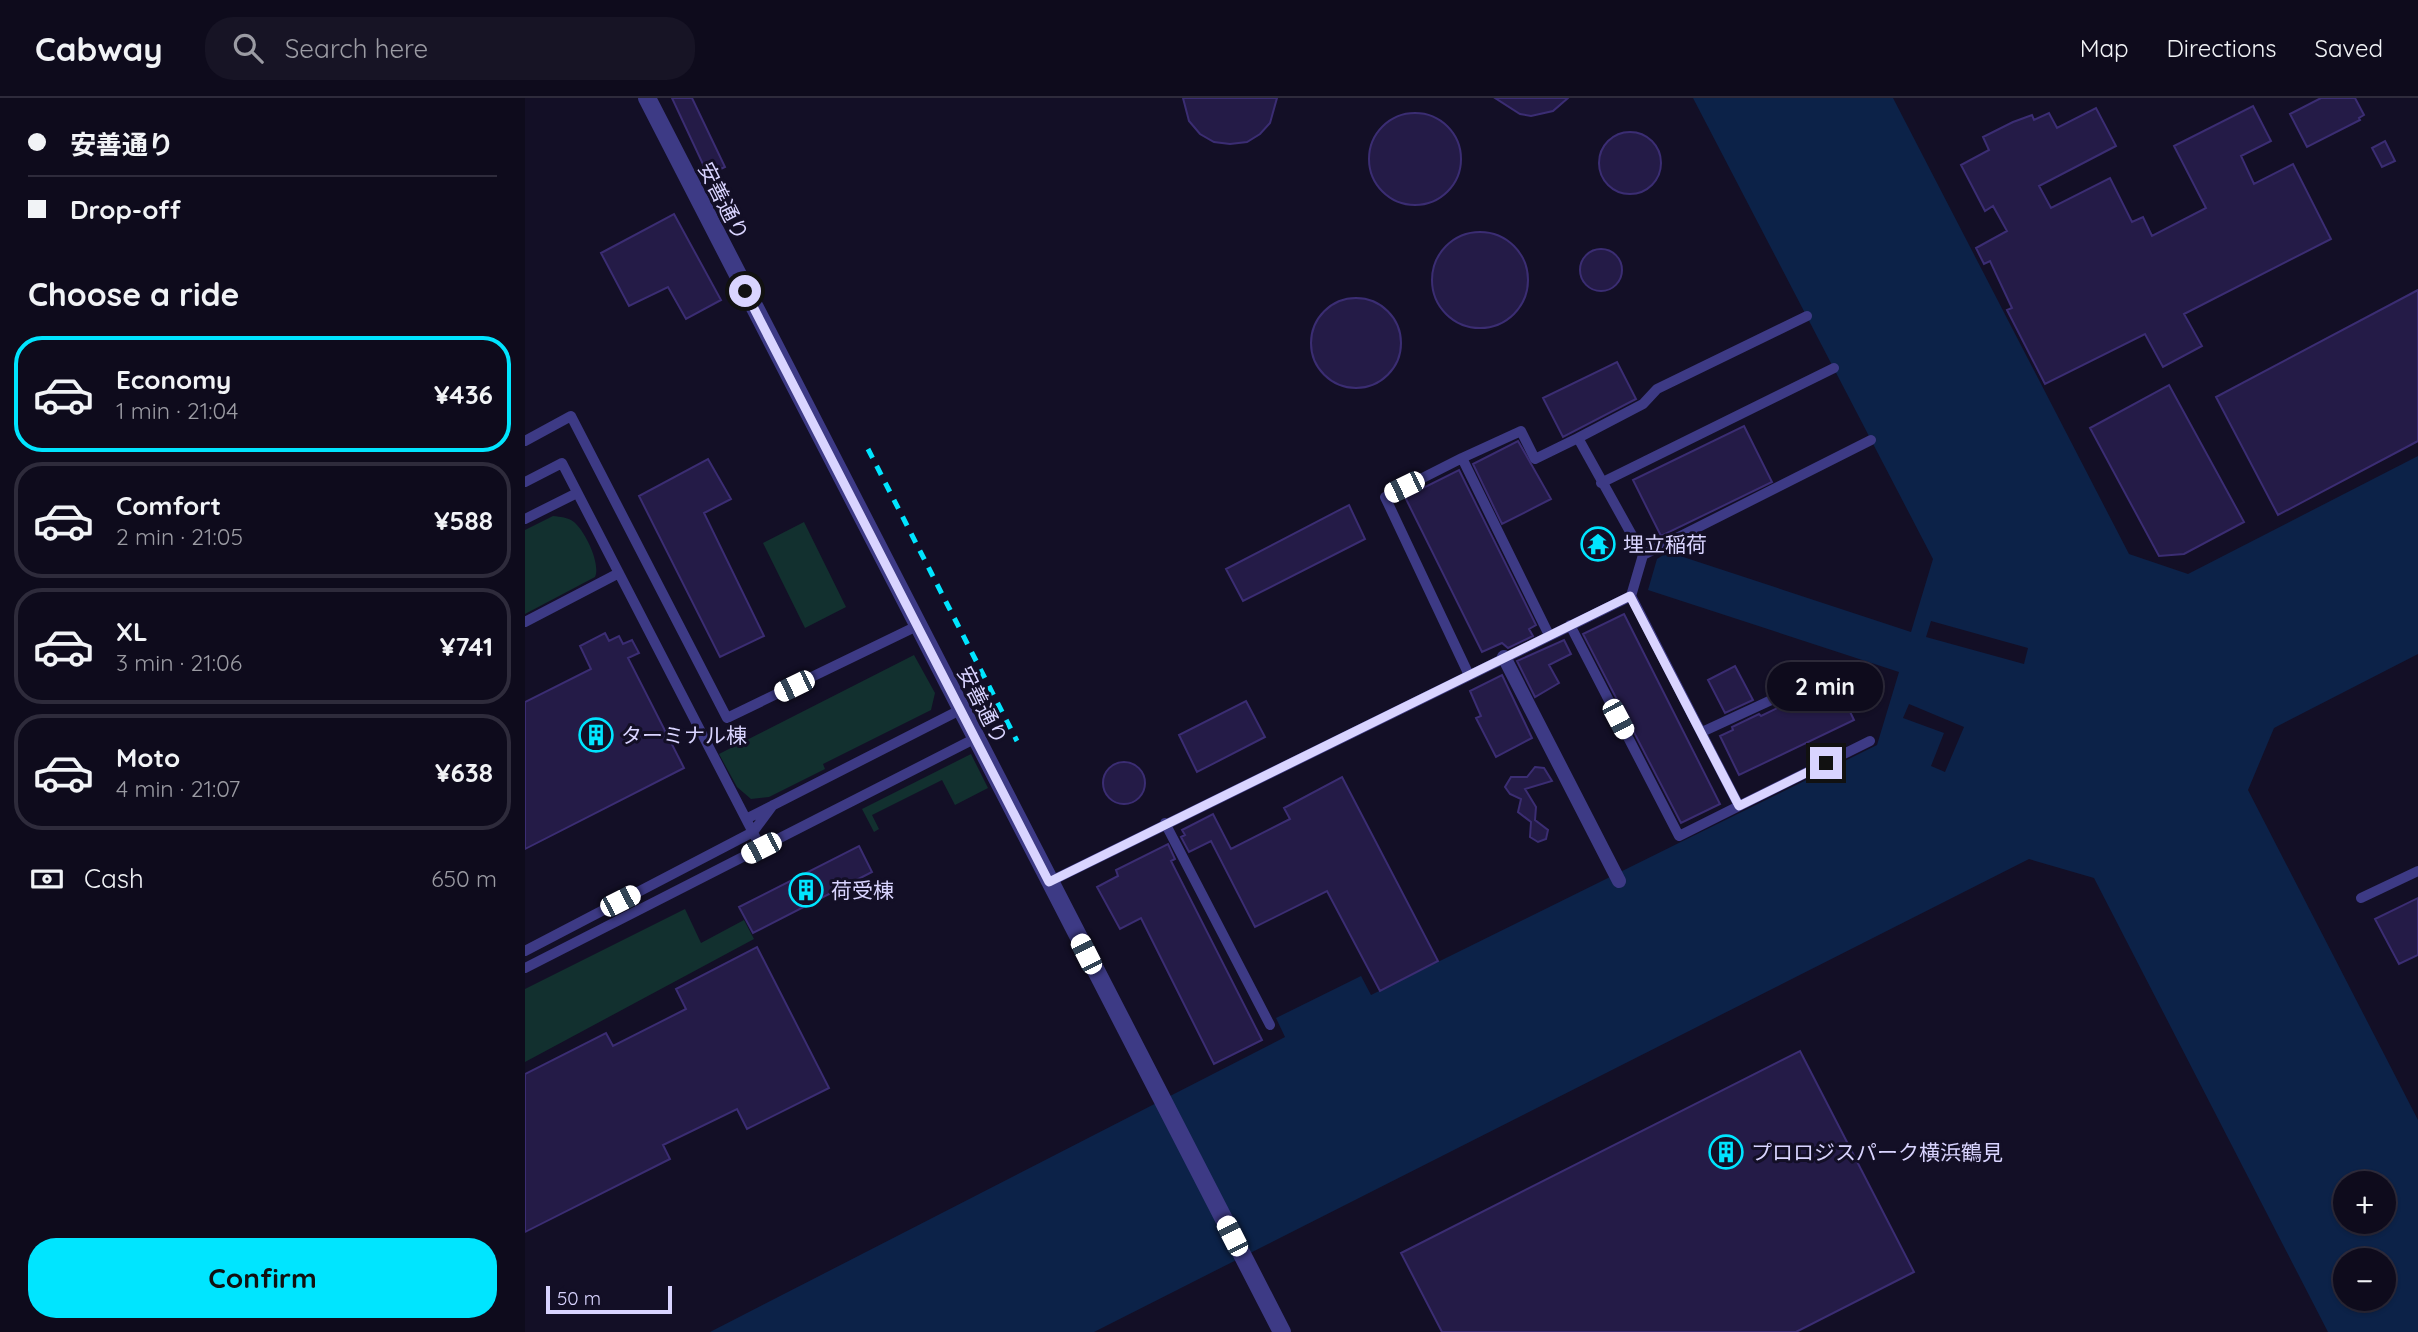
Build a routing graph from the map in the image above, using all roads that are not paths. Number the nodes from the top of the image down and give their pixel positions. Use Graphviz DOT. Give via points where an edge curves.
graph roads {
  1 [pos="646,98"];
  2 [pos="1807,316"];
  3 [pos="1834,368"];
  4 [pos="1578,438"];
  5 [pos="1871,440"];
  6 [pos="525,441"];
  7 [pos="1462,458"];
  8 [pos="525,482"];
  9 [pos="1601,483"];
  10 [pos="577,493"];
  11 [pos="525,519"];
  12 [pos="1643,555"];
  13 [pos="619,573"];
  14 [pos="1630,596"];
  15 [pos="525,622"];
  16 [pos="1570,625"];
  17 [pos="917,626"];
  18 [pos="1549,635"];
  19 [pos="1504,657"];
  20 [pos="1840,668"];
  21 [pos="1469,675"];
  22 [pos="960,710"];
  23 [pos="1702,732"];
  24 [pos="974,739"];
  25 [pos="1870,741"];
  26 [pos="773,805"];
  27 [pos="1739,806"];
  28 [pos="746,819"];
  29 [pos="1165,823"];
  30 [pos="753,832"];
  31 [pos="761,848"];
  32 [pos="2418,871"];
  33 [pos="1619,881"];
  34 [pos="1049,882"];
  35 [pos="2361,898"];
  36 [pos="525,951"];
  37 [pos="525,968"];
  38 [pos="1270,1025"];
  39 [pos="1282,1332"];
  1 -- 17 [label="street, 安善通り"];
  2 -- 4 [label="lane" via="1657,389 1643,404"];
  3 -- 9 [label="lane"];
  4 -- 7 [label="lane" via="1535,459 1521,431"];
  4 -- 9 [label="lane"];
  5 -- 12 [label="lane"];
  6 -- 17 [label="lane" via="572,416 727,718"];
  7 -- 18 [label="lane"];
  7 -- 21 [label="lane" via="1385,497"];
  8 -- 10 [label="lane" via="562,463"];
  9 -- 12 [label="lane"];
  10 -- 11 [label="lane"];
  10 -- 13 [label="lane"];
  12 -- 14 [label="lane"];
  13 -- 15 [label="lane"];
  13 -- 28 [label="lane"];
  14 -- 16 [label="lane"];
  14 -- 23 [label="lane"];
  16 -- 18 [label="lane"];
  16 -- 27 [label="lane" via="1679,836"];
  17 -- 22 [label="street, 安善通り"];
  18 -- 19 [label="lane"];
  19 -- 21 [label="lane"];
  19 -- 33 [label="street"];
  20 -- 23 [label="lane"];
  21 -- 29 [label="lane"];
  22 -- 24 [label="street, 安善通り"];
  22 -- 26 [label="lane"];
  23 -- 27 [label="lane"];
  24 -- 31 [label="lane"];
  24 -- 34 [label="street, 安善通り"];
  25 -- 27 [label="lane"];
  26 -- 28 [label="lane"];
  26 -- 30 [label="lane"];
  28 -- 30 [label="lane"];
  29 -- 34 [label="lane"];
  29 -- 38 [label="lane"];
  30 -- 31 [label="lane"];
  30 -- 36 [label="lane"];
  31 -- 37 [label="lane"];
  32 -- 35 [label="lane"];
  34 -- 39 [label="street, 安善通り"];
}
